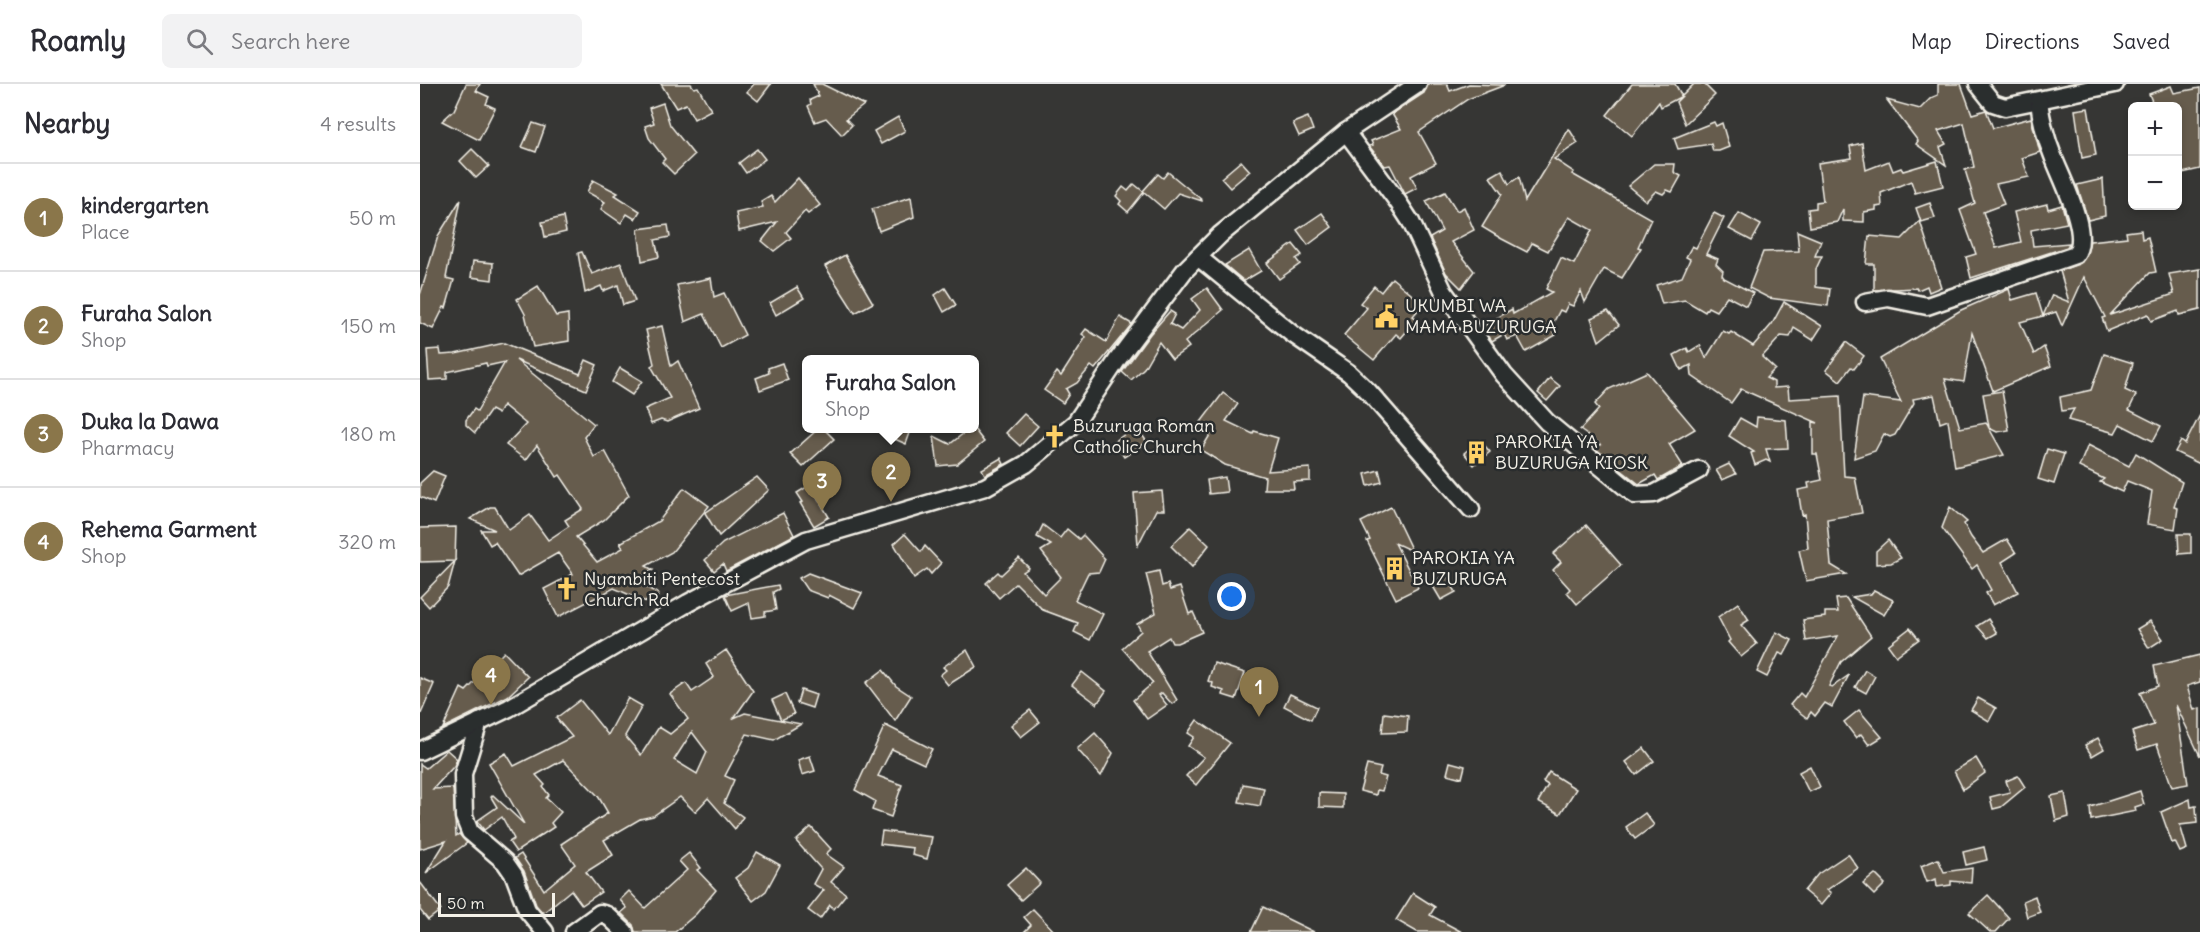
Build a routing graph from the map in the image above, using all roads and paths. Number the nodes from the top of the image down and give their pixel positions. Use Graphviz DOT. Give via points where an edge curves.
graph roads {
  1 [pos="1418,84"];
  2 [pos="1978,84"];
  3 [pos="2115,84"];
  4 [pos="2039,101"];
  5 [pos="1346,132"];
  6 [pos="1198,257"];
  7 [pos="1865,302"];
  8 [pos="1699,470"];
  9 [pos="1471,509"];
  10 [pos="479,722"];
  11 [pos="420,752"];
  12 [pos="545,932"];
  13 [pos="574,932"];
  14 [pos="626,932"];
  1 -- 5 [label="street"];
  2 -- 4 [label="street" via="1993,103 2005,106"];
  3 -- 4 [label="street"];
  4 -- 7 [label="street" via="2053,156 2073,205 2080,242 2075,255 1927,306 1888,298"];
  5 -- 6 [label="street"];
  5 -- 8 [label="street" via="1411,222 1444,292 1504,375 1548,422 1635,495 1654,494"];
  6 -- 9 [label="street" via="1291,333 1349,373"];
  6 -- 10 [label="street" via="1118,359 1076,422 1026,464 985,487 806,540"];
  10 -- 11 [label="street"];
  10 -- 12 [label="street" via="463,774 464,817 470,832 505,862 527,910"];
  13 -- 14 [label="street" via="600,913"];
}
